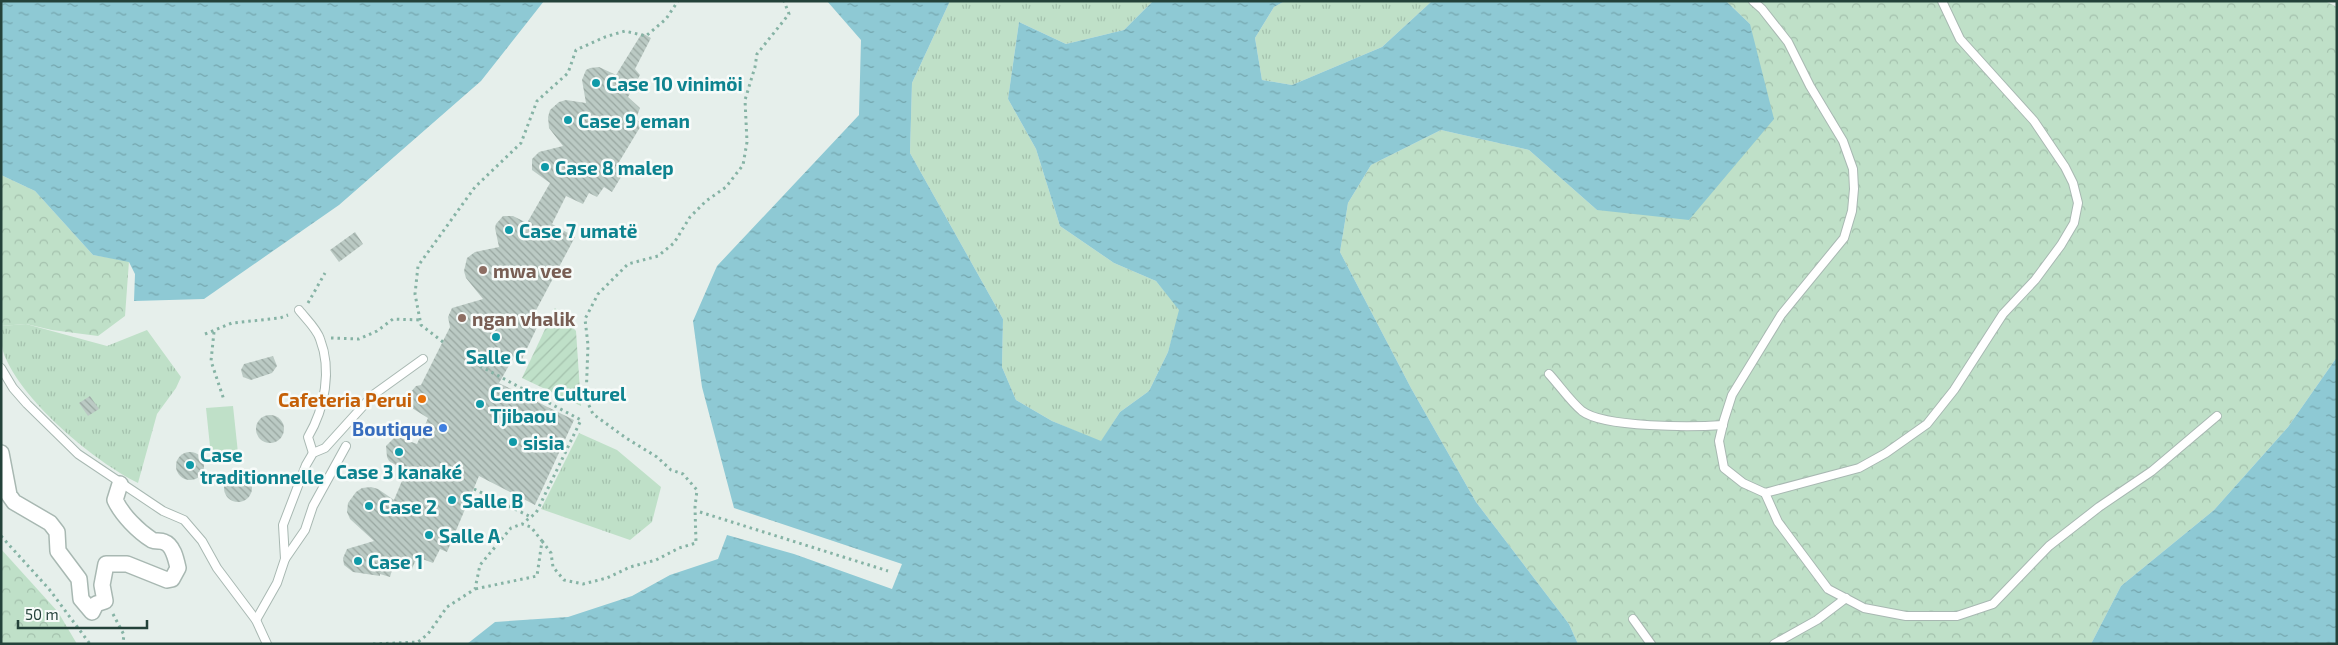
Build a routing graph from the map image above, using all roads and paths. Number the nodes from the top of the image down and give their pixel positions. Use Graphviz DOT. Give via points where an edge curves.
graph roads {
  1 [pos="678,1"];
  2 [pos="784,1"];
  3 [pos="1753,1"];
  4 [pos="1942,1"];
  5 [pos="325,273"];
  6 [pos="300,310"];
  7 [pos="420,320"];
  8 [pos="214,332"];
  9 [pos="205,334"];
  10 [pos="320,337"];
  11 [pos="443,342"];
  12 [pos="422,359"];
  13 [pos="480,366"];
  14 [pos="1,368"];
  15 [pos="1549,374"];
  16 [pos="224,400"];
  17 [pos="2217,416"];
  18 [pos="1723,425"];
  19 [pos="346,446"];
  20 [pos="1,453"];
  21 [pos="313,453"];
  22 [pos="120,484"];
  23 [pos="474,489"];
  24 [pos="1765,493"];
  25 [pos="700,512"];
  26 [pos="531,517"];
  27 [pos="522,524"];
  28 [pos="1,536"];
  29 [pos="542,541"];
  30 [pos="285,558"];
  31 [pos="888,571"];
  32 [pos="475,589"];
  33 [pos="1846,598"];
  34 [pos="105,601"];
  35 [pos="1632,619"];
  36 [pos="256,620"];
  37 [pos="123,642"];
  38 [pos="90,644"];
  39 [pos="266,644"];
  40 [pos="373,644"];
  41 [pos="1651,644"];
  42 [pos="1774,644"];
  1 -- 7 [label="path" via="666,19 646,36 625,31 576,50 568,73 538,100 521,143 476,187 418,266 415,294"];
  2 -- 29 [label="path" via="789,14 757,54 745,100 747,142 743,164 726,187 690,217 674,243 658,256 628,264 598,294 586,319 586,399 594,414 606,424 658,457 671,470 683,474 697,490 696,543 607,578 583,584 564,580 553,567 551,553"];
  3 -- 18 [label="lane" via="1788,42 1843,141 1853,169 1854,189 1844,238 1782,315 1732,395"];
  4 -- 24 [label="lane" via="1960,39 2034,121 2065,167 2078,203 2074,223 2034,280 2003,314 1959,383 1927,424 1859,468"];
  5 -- 6 [label="path" via="307,305"];
  6 -- 8 [label="path" via="280,318 232,323"];
  6 -- 10 [label="lane"];
  7 -- 10 [label="path" via="393,319 359,339"];
  7 -- 11 [label="path" via="421,325"];
  8 -- 9 [label="path"];
  8 -- 16 [label="path" via="211,361"];
  10 -- 21 [label="lane" via="326,358 325,391 317,421 308,437"];
  12 -- 21 [label="lane" via="373,395 325,448"];
  13 -- 26 [label="path" via="581,420 536,513"];
  14 -- 22 [label="lane" via="13,388 55,433"];
  15 -- 18 [label="lane" via="1583,412 1614,422 1692,428"];
  17 -- 33 [label="lane" via="2152,471 2049,546 1993,604 1957,616 1906,616 1864,608"];
  18 -- 24 [label="lane" via="1719,441 1724,468 1743,484"];
  19 -- 30 [label="lane" via="313,506 305,530"];
  20 -- 34 [label="street" via="9,495 57,532 58,551 79,579 81,599 92,612 96,604"];
  21 -- 30 [label="lane" via="283,524"];
  22 -- 34 [label="street" via="115,500 120,509 152,540 166,543 171,548 178,568 172,579 167,580 128,564 106,564 102,585"];
  22 -- 36 [label="lane" via="184,520"];
  23 -- 26 [label="path"];
  24 -- 33 [label="lane" via="1778,522 1811,567 1828,588"];
  25 -- 31 [label="path"];
  26 -- 27 [label="path"];
  27 -- 29 [label="path" via="531,527"];
  27 -- 32 [label="path" via="511,528 480,565"];
  28 -- 38 [label="path" via="49,589"];
  29 -- 32 [label="path" via="537,576"];
  30 -- 36 [label="lane" via="277,583"];
  32 -- 40 [label="path" via="447,607 428,634 418,642"];
  33 -- 42 [label="lane" via="1817,620"];
  34 -- 37 [label="path" via="120,625"];
  35 -- 41 [label="lane"];
  36 -- 39 [label="lane"];
}
